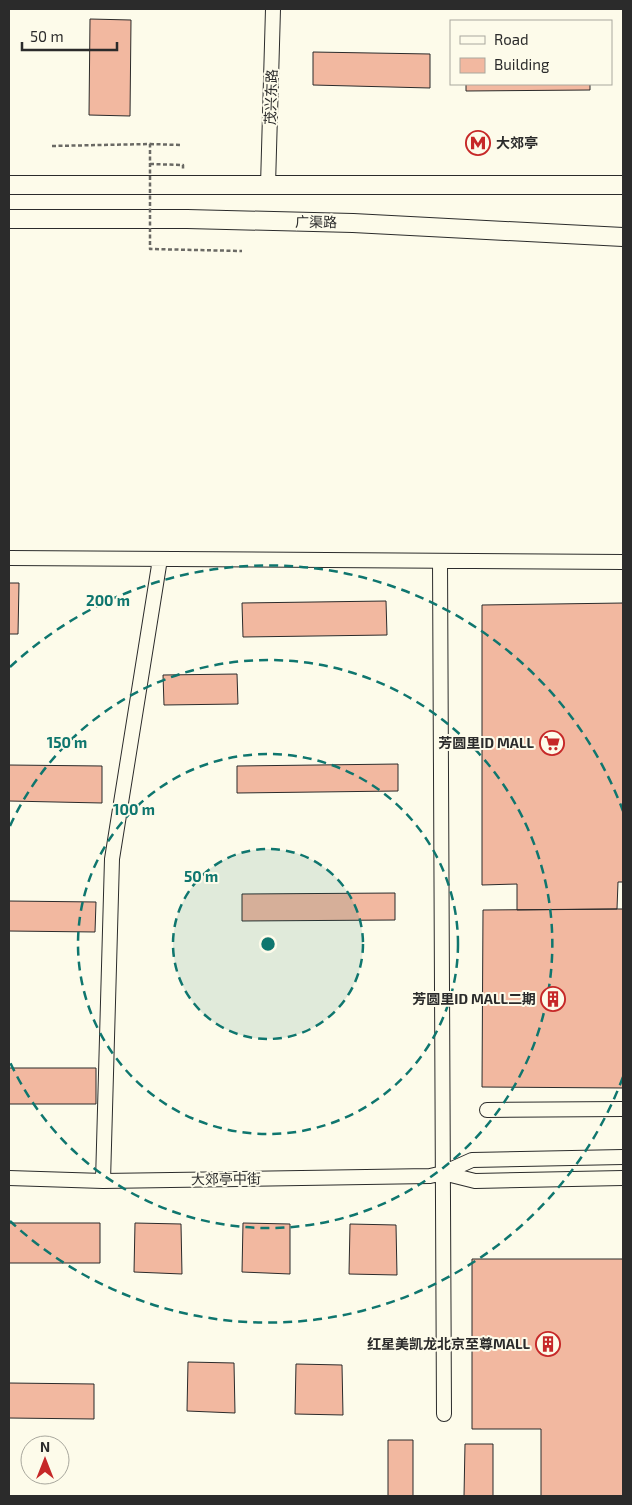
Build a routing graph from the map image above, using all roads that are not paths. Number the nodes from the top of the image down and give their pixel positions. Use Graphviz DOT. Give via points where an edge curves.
graph roads {
  1 [pos="273,9"];
  2 [pos="9,184"];
  3 [pos="268,185"];
  4 [pos="623,185"];
  5 [pos="9,218"];
  6 [pos="623,237"];
  7 [pos="9,558"];
  8 [pos="160,559"];
  9 [pos="440,561"];
  10 [pos="623,562"];
  11 [pos="623,1109"];
  12 [pos="487,1110"];
  13 [pos="623,1157"];
  14 [pos="443,1173"];
  15 [pos="9,1178"];
  16 [pos="623,1178"];
  17 [pos="103,1181"];
  18 [pos="444,1414"];
  1 -- 3 [label="street, 茂兴东路"];
  2 -- 3 [label="main road"];
  3 -- 4 [label="main road"];
  5 -- 6 [label="main road, 广渠路" via="353,222"];
  7 -- 8 [label="street"];
  8 -- 9 [label="street"];
  8 -- 17 [label="street" via="112,859"];
  9 -- 10 [label="street"];
  9 -- 14 [label="street"];
  11 -- 12 [label="street"];
  13 -- 14 [label="street, 大郊亭中街" via="472,1160"];
  14 -- 16 [label="street, 大郊亭中街" via="475,1181"];
  14 -- 17 [label="street, 大郊亭中街" via="430,1176"];
  14 -- 18 [label="street"];
  15 -- 17 [label="street, 大郊亭中街"];
}
